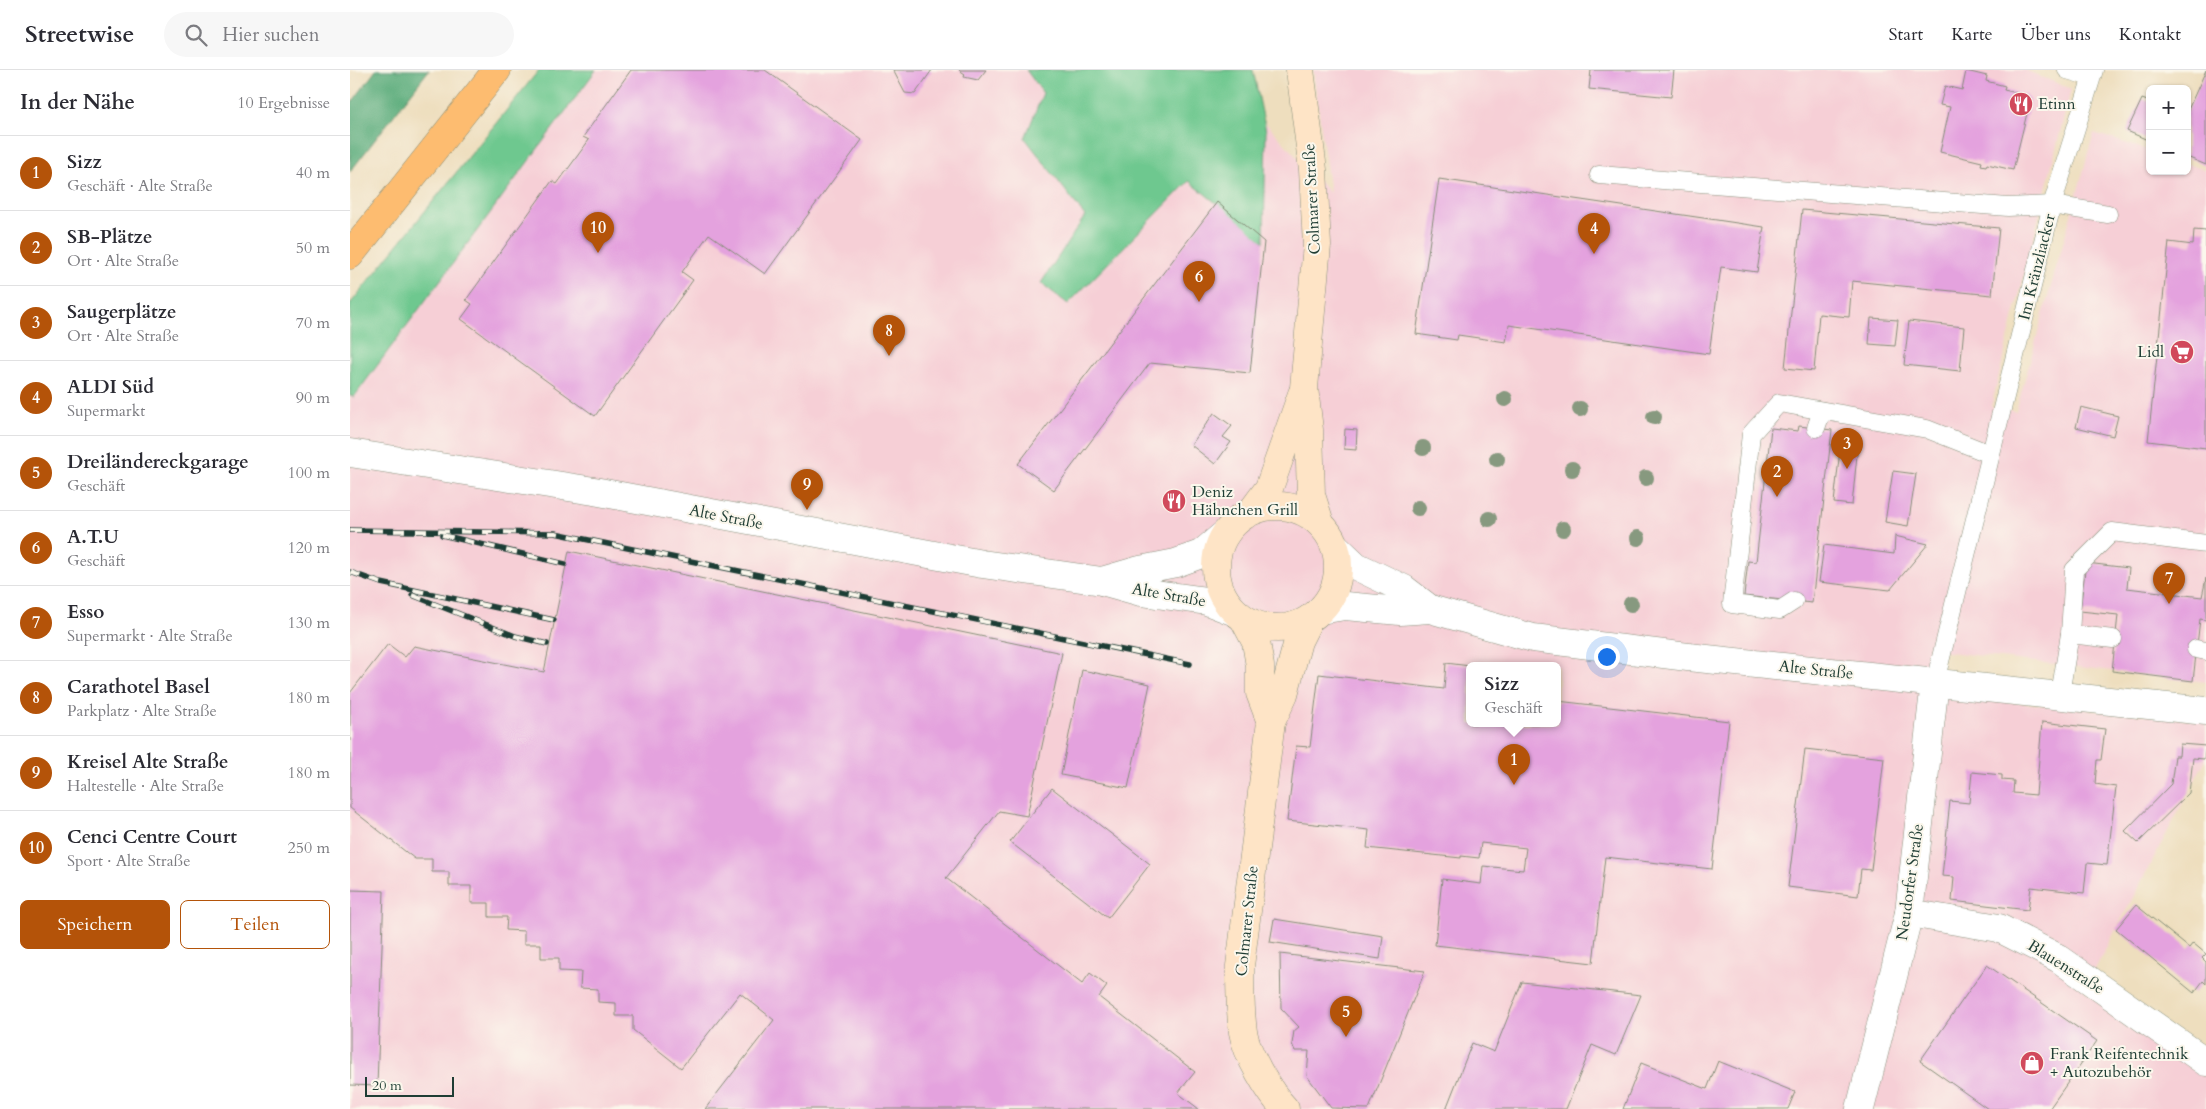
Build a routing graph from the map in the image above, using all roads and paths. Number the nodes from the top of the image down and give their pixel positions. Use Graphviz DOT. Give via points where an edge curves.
graph roads {
  1 [pos="496,70"];
  2 [pos="1300,70"];
  3 [pos="2067,70"];
  4 [pos="2092,74"];
  5 [pos="1599,175"];
  6 [pos="2052,205"];
  7 [pos="2108,214"];
  8 [pos="350,255"];
  9 [pos="1304,388"];
  10 [pos="1822,410"];
  11 [pos="1816,428"];
  12 [pos="350,453"];
  13 [pos="1990,454"];
  14 [pos="1252,511"];
  15 [pos="1320,523"];
  16 [pos="1226,533"];
  17 [pos="2206,544"];
  18 [pos="1334,546"];
  19 [pos="1102,581"];
  20 [pos="1794,601"];
  21 [pos="1430,609"];
  22 [pos="1239,615"];
  23 [pos="1315,615"];
  24 [pos="2070,634"];
  25 [pos="2113,639"];
  26 [pos="1935,682"];
  27 [pos="2060,694"];
  28 [pos="2206,711"];
  29 [pos="1271,722"];
  30 [pos="1909,913"];
  31 [pos="2206,1062"];
  32 [pos="1285,1109"];
  33 [pos="1860,1109"];
  1 -- 8 [label="main road"];
  2 -- 9 [label="main road, Colmarer Straße" via="1313,170 1317,245"];
  3 -- 4 [label="lane"];
  4 -- 6 [label="lane"];
  5 -- 6 [label="lane, Im Kränzliacker" via="2008,207"];
  6 -- 7 [label="lane"];
  6 -- 13 [label="lane, Im Kränzliacker"];
  9 -- 14 [label="main road, Colmarer Straße" via="1269,488"];
  9 -- 15 [label="main road, Colmarer Straße" via="1311,495"];
  10 -- 11 [label="lane"];
  10 -- 13 [label="lane" via="1927,429"];
  10 -- 20 [label="lane" via="1779,403 1751,434 1732,604 1780,610"];
  12 -- 19 [label="street, Alte Straße" via="594,492 982,564"];
  13 -- 26 [label="lane, Im Kränzliacker"];
  14 -- 15 [label="main road" via="1288,506 1305,512"];
  14 -- 16 [label="main road" via="1237,520"];
  15 -- 18 [label="main road"];
  16 -- 19 [label="street, Alte Straße" via="1201,554"];
  16 -- 22 [label="main road" via="1218,548 1215,565 1221,590"];
  17 -- 24 [label="lane" via="2112,532 2074,570"];
  18 -- 21 [label="street, Alte Straße" via="1356,566 1404,589"];
  18 -- 23 [label="main road" via="1337,580 1330,596"];
  19 -- 22 [label="street, Alte Straße" via="1141,592 1207,601"];
  21 -- 23 [label="street, Alte Straße" via="1346,606"];
  21 -- 26 [label="street, Alte Straße" via="1533,638"];
  22 -- 23 [label="main road" via="1260,626 1276,628 1293,626"];
  22 -- 29 [label="main road, Colmarer Straße" via="1256,642 1260,693"];
  23 -- 29 [label="main road, Colmarer Straße" via="1298,641 1284,694"];
  24 -- 25 [label="lane"];
  24 -- 27 [label="lane"];
  26 -- 27 [label="street, Alte Straße"];
  26 -- 30 [label="street, Neudorfer Straße"];
  27 -- 28 [label="street, Alte Straße"];
  29 -- 32 [label="main road, Colmarer Straße" via="1240,966 1240,1005 1244,1034 1256,1065"];
  30 -- 31 [label="street, Blauenstraße" via="2008,932 2058,958"];
  30 -- 33 [label="street, Neudorfer Straße"];
}
